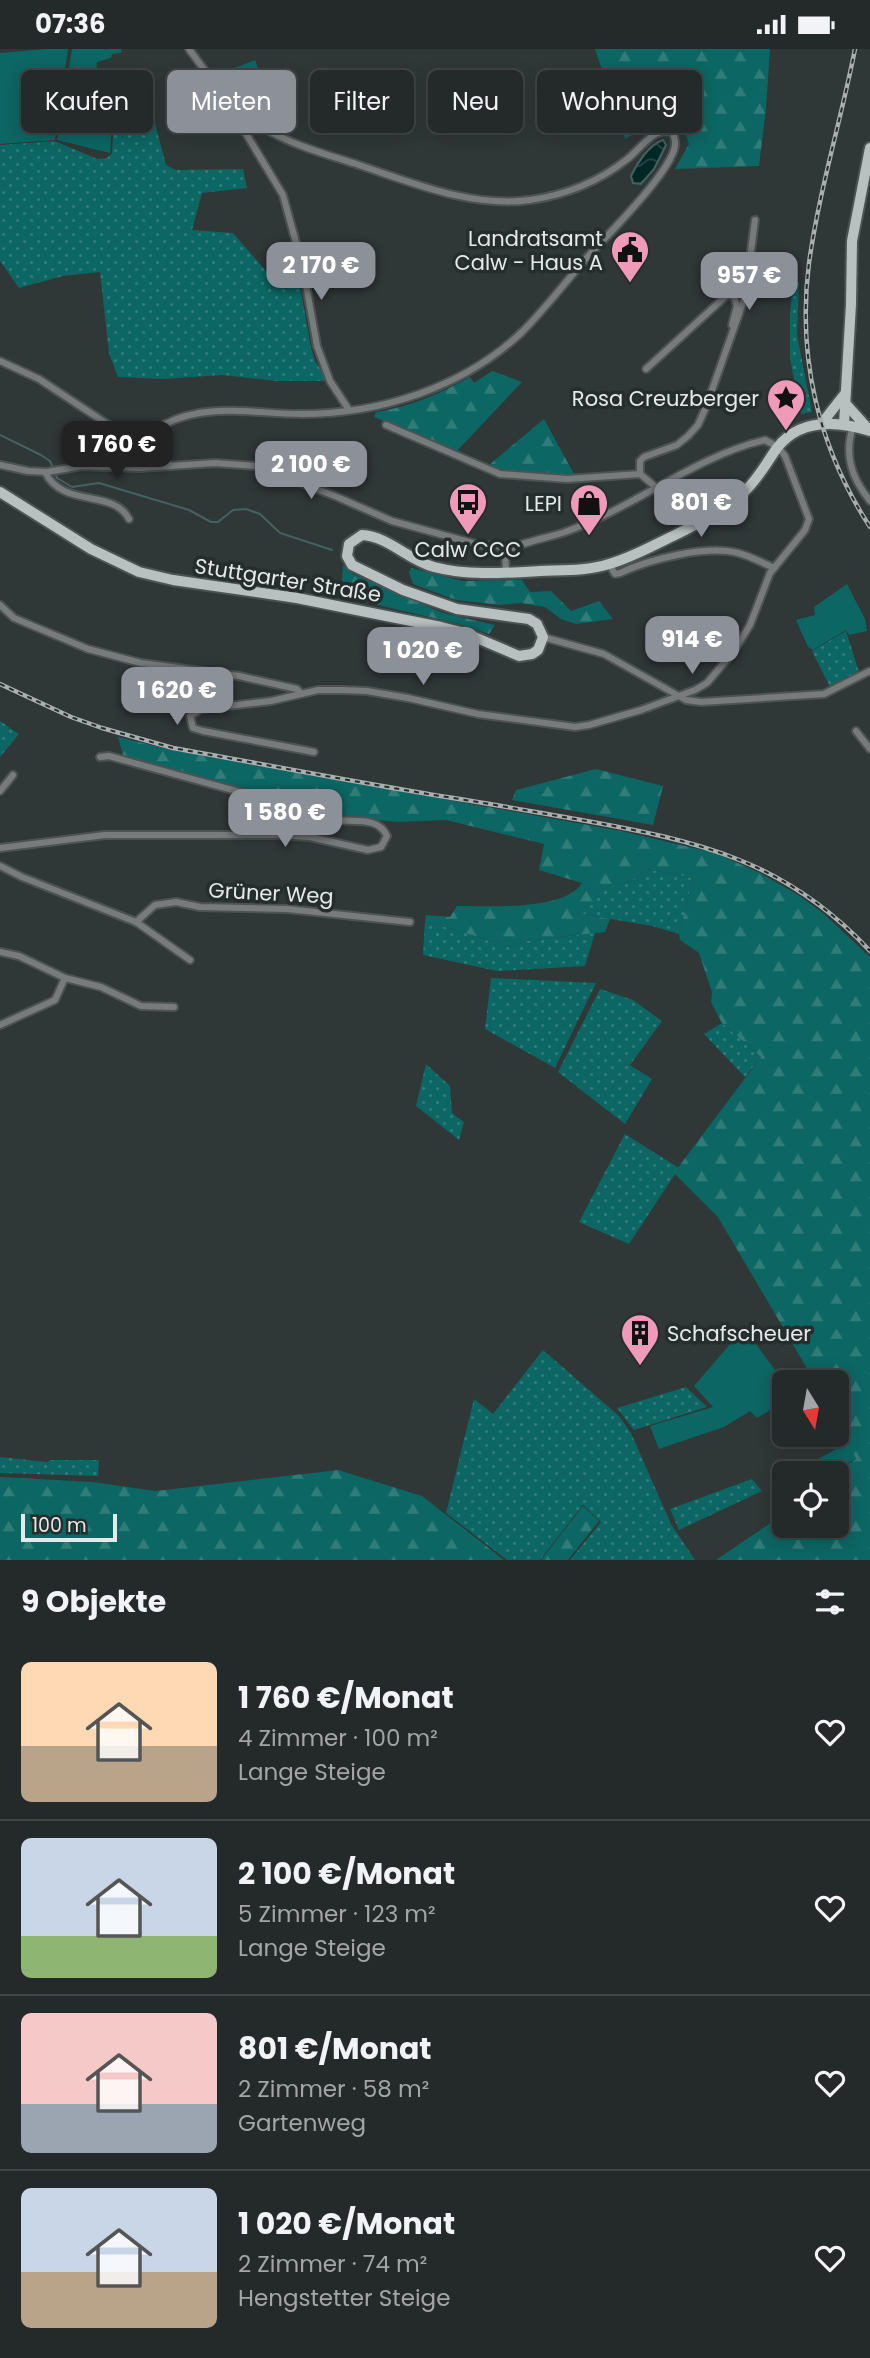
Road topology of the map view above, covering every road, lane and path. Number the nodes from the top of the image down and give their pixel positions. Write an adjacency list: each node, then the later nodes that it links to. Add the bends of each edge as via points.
1 (188, 49): 2 (street)
2 (204, 70)
3 (245, 133): 11 (street, via 284,198 317,346)
4 (275, 133): 11 (street, via 318,152 442,191 506,202 568,192 607,173 657,132 673,134 675,145 667,163 646,191 521,333 462,375 417,395)
5 (870, 148): 10 (main road, via 852,241)
6 (755, 220): 7 (street, via 745,297)
7 (732, 340): 9 (street, via 729,335 736,302 734,296 727,295); 21 (street, via 698,425 677,445 644,457)
8 (0, 361): 17 (street, via 39,379)
9 (646, 369)
10 (845, 398): 12 (main road); 14 (main road); 15 (main road)
11 (349, 410): 17 (street, via 192,413 165,424)
12 (822, 423): 14 (main road, Stuttgarter Straße); 16 (main road, Stuttgarter Straße, via 796,432)
13 (386, 425): 21 (street, via 500,474 567,479)
14 (849, 425): 15 (main road, Stuttgarter Straße); 24 (street, via 849,461)
15 (870, 431)
16 (778, 447): 22 (street, via 765,440 745,444); 27 (main road, Stuttgarter Straße, via 735,499 672,536); 28 (street, via 810,519)
17 (152, 452): 19 (street)
18 (0, 465): 20 (street)
19 (172, 467): 20 (street, via 82,466); 26 (street, via 257,466 392,521 499,546)
20 (46, 472): 25 (street, via 67,493 113,505)
21 (640, 474): 22 (street)
22 (657, 488): 26 (street, via 597,521)
23 (0, 492): 31 (main road, Stuttgarter Straße, via 91,549 139,572 441,627 519,656 538,650)
24 (870, 501)
25 (129, 519)
26 (505, 552): 29 (street)
27 (609, 564): 28 (street, via 615,574 653,561 724,551); 29 (main road, Stuttgarter Straße)
28 (774, 568): 34 (street, via 750,625 725,664 707,683)
29 (506, 572): 31 (main road, Stuttgarter Straße, via 434,567 362,534 351,540 347,551 352,565 379,580 457,609 529,619)
30 (0, 605): 33 (street, via 13,618 88,649 141,663 249,677)
31 (543, 637): 34 (street, via 604,654)
32 (870, 671): 34 (street, via 824,694 807,697 701,702)
33 (301, 693): 34 (street, via 367,691 478,714 575,727); 37 (street, via 201,709 190,716 190,722 203,731)
34 (679, 695)
35 (856, 731): 36 (street)
36 (870, 749)
37 (314, 752)
38 (100, 757): 41 (street, via 331,820 378,824 387,836 381,847 368,850 310,837 275,835 105,835)
39 (13, 775): 40 (street)
40 (0, 791)
41 (0, 848)
42 (0, 866): 43 (street)
43 (136, 922): 44 (street, Grüner Weg, via 155,905 176,902); 46 (street)
44 (410, 922)
45 (0, 952): 47 (street)
46 (190, 960)
47 (65, 978): 48 (street, via 101,987 141,1006); 49 (street, via 55,1000)
48 (174, 1007)
49 (0, 1025)

